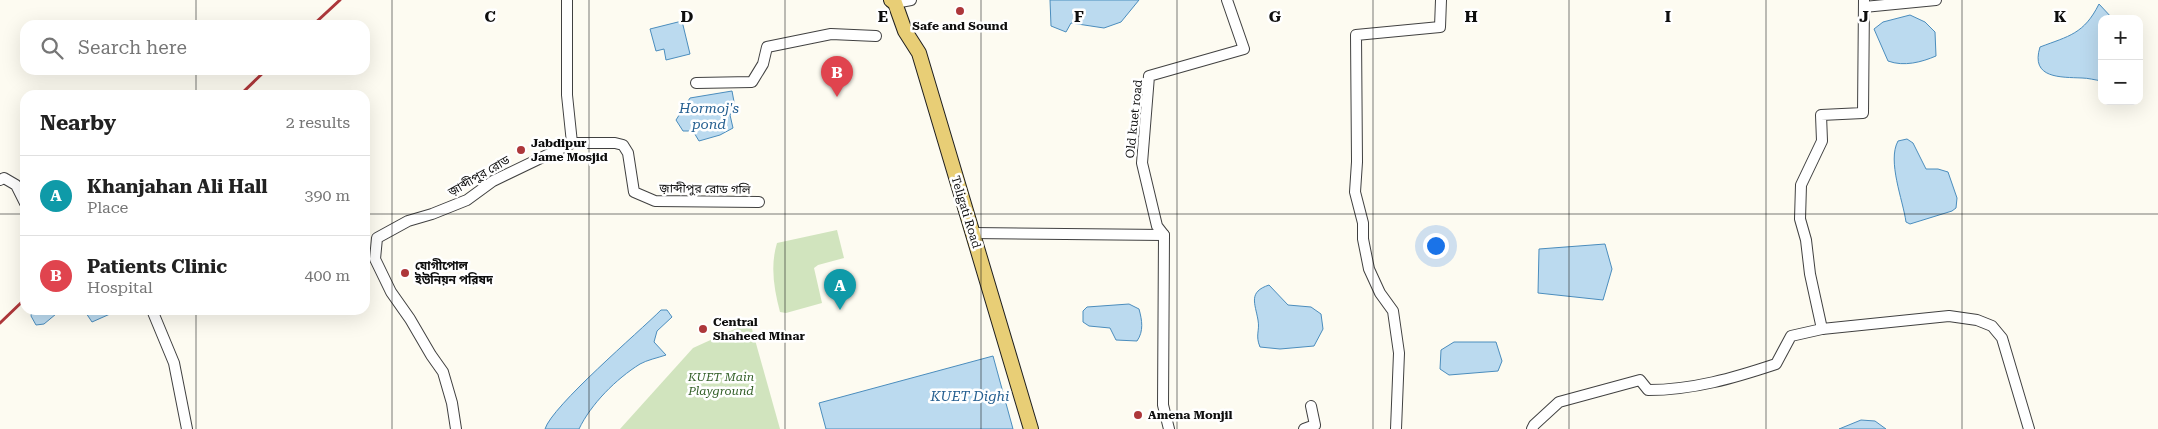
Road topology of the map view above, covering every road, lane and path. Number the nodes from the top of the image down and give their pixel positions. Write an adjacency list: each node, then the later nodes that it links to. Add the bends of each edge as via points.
1 (567, 0): 10 (street, via 567,95)
2 (911, 0): 6 (street)
3 (1226, 0): 15 (street, Old kuet road, via 1244,49 1149,76 1142,163 1157,226)
4 (1441, 0): 24 (street, via 1440,27 1356,35 1355,192 1369,269 1393,311 1400,353)
5 (1936, 0): 7 (street)
6 (893, 2): 14 (main road, Teligati Road, via 919,53)
7 (1864, 4): 17 (street, via 1863,113 1821,114 1822,141 1802,185 1800,219)
8 (876, 36): 9 (street, via 831,34 767,47 763,64 752,82)
9 (696, 83)
10 (572, 143): 13 (street, জ়াব্দীপুর রোড গলি, via 623,145 628,153 634,192 655,201); 20 (street, জ়াব্দীপুর রোড, via 493,181 467,200 408,221 377,238 375,260 391,292 443,372)
11 (0, 180): 12 (street, via 4,178 16,185)
12 (20, 193)
13 (759, 202)
14 (972, 233): 15 (street); 21 (main road, Teligati Road)
15 (1164, 235): 22 (street, Old kuet road, via 1163,405)
16 (154, 315): 19 (street, via 174,363)
17 (1822, 329): 25 (street, via 1791,336 1776,364 1712,383 1672,390 1648,390 1640,380 1592,392 1559,402); 26 (street, via 1950,316 1992,326 2002,338)
18 (1311, 406): 23 (street, via 1315,425)
19 (187, 429)
20 (456, 429)
21 (1031, 429)
22 (1170, 429)
23 (1304, 429)
24 (1396, 429)
25 (1532, 429)
26 (2029, 429)

